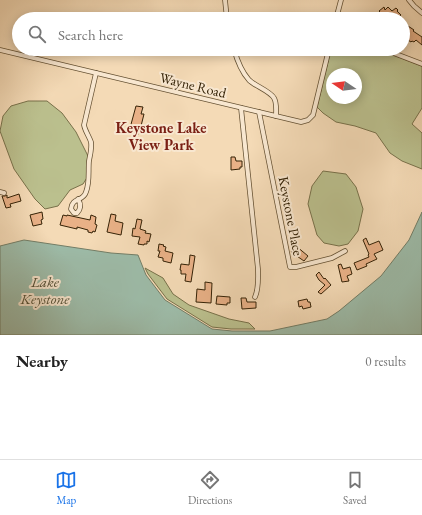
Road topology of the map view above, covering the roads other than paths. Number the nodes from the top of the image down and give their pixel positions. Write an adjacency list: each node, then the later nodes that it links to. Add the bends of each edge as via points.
1 (225, 0): 4 (street)
2 (341, 0): 5 (street)
3 (409, 0): 6 (street)
4 (226, 12)
5 (338, 12)
6 (422, 13)
7 (0, 50): 8 (street, Wayne Road)
8 (12, 53)
9 (25, 56): 14 (street, Wayne Road)
10 (236, 56): 17 (street, via 250,81 274,98)
11 (327, 56): 17 (street, Wayne Road, via 313,115 301,122)
12 (402, 56): 13 (street)
13 (422, 64)
14 (96, 73): 15 (street, Wayne Road); 18 (street, via 84,125 91,142 87,191 85,196)
15 (241, 108): 16 (street, Wayne Road); 20 (street, via 258,269)
16 (259, 112): 17 (street, Wayne Road); 19 (street, Keystone Place, via 290,267 332,258)
17 (276, 116)
18 (78, 199)
19 (345, 251)
20 (255, 297)

